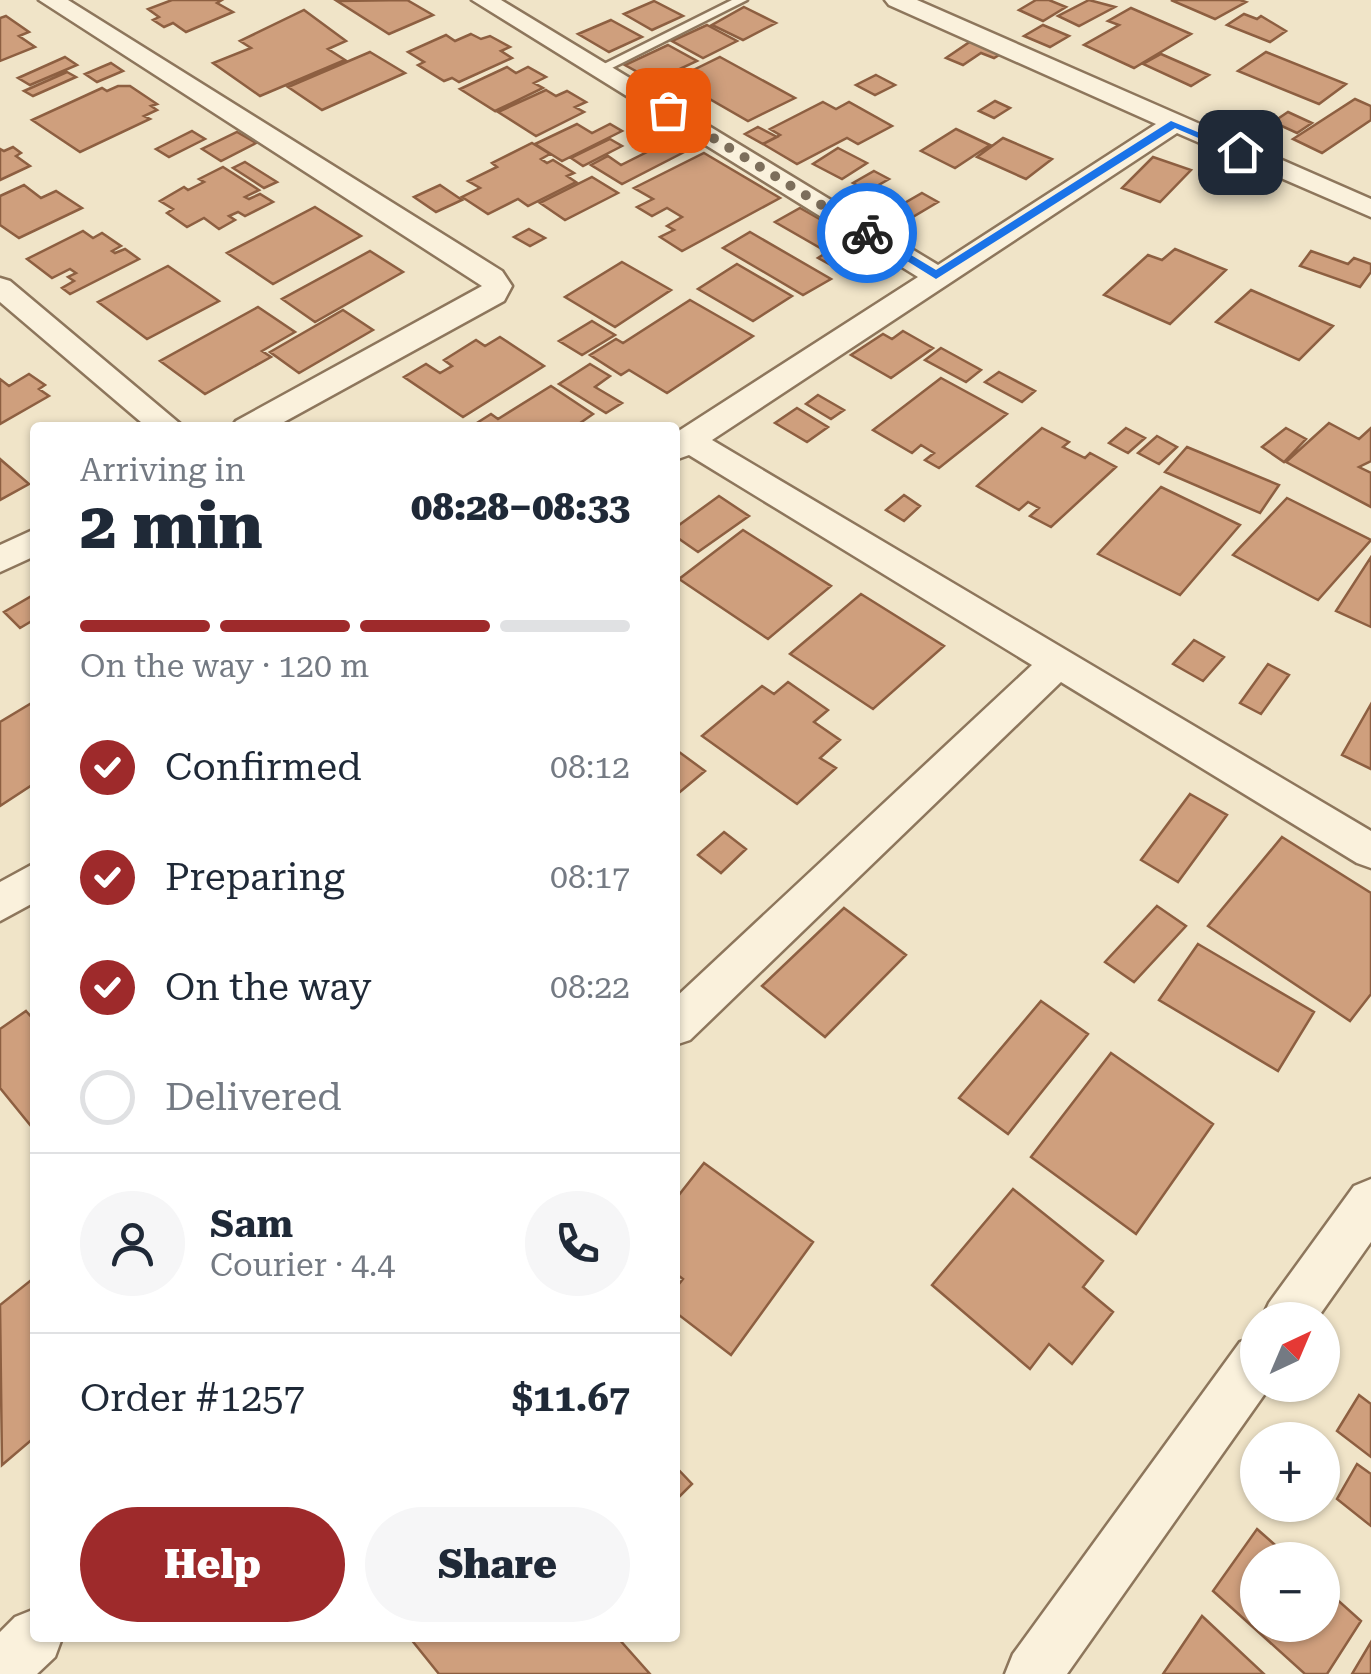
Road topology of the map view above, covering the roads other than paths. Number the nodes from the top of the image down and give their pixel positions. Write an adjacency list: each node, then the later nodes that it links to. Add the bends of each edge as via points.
1 (51, 0): 11 (street, via 497,286 494,295)
2 (484, 0): 5 (street)
3 (741, 0): 5 (lane)
4 (897, 0): 6 (street)
5 (600, 69): 8 (street)
6 (1175, 124): 7 (street); 8 (street)
7 (1371, 209)
8 (936, 276): 12 (street)
9 (0, 286): 10 (street)
10 (162, 422)
11 (257, 422)
12 (682, 444): 15 (street)
13 (30, 544): 14 (street)
14 (0, 560)
15 (1056, 664): 16 (street); 19 (street)
16 (1371, 851)
17 (30, 883): 18 (street)
18 (0, 904)
19 (680, 1021)
20 (1371, 1202): 21 (street)
21 (1299, 1302)
22 (1240, 1385): 25 (street)
23 (31, 1642): 24 (street)
24 (0, 1671)
25 (1033, 1674)

